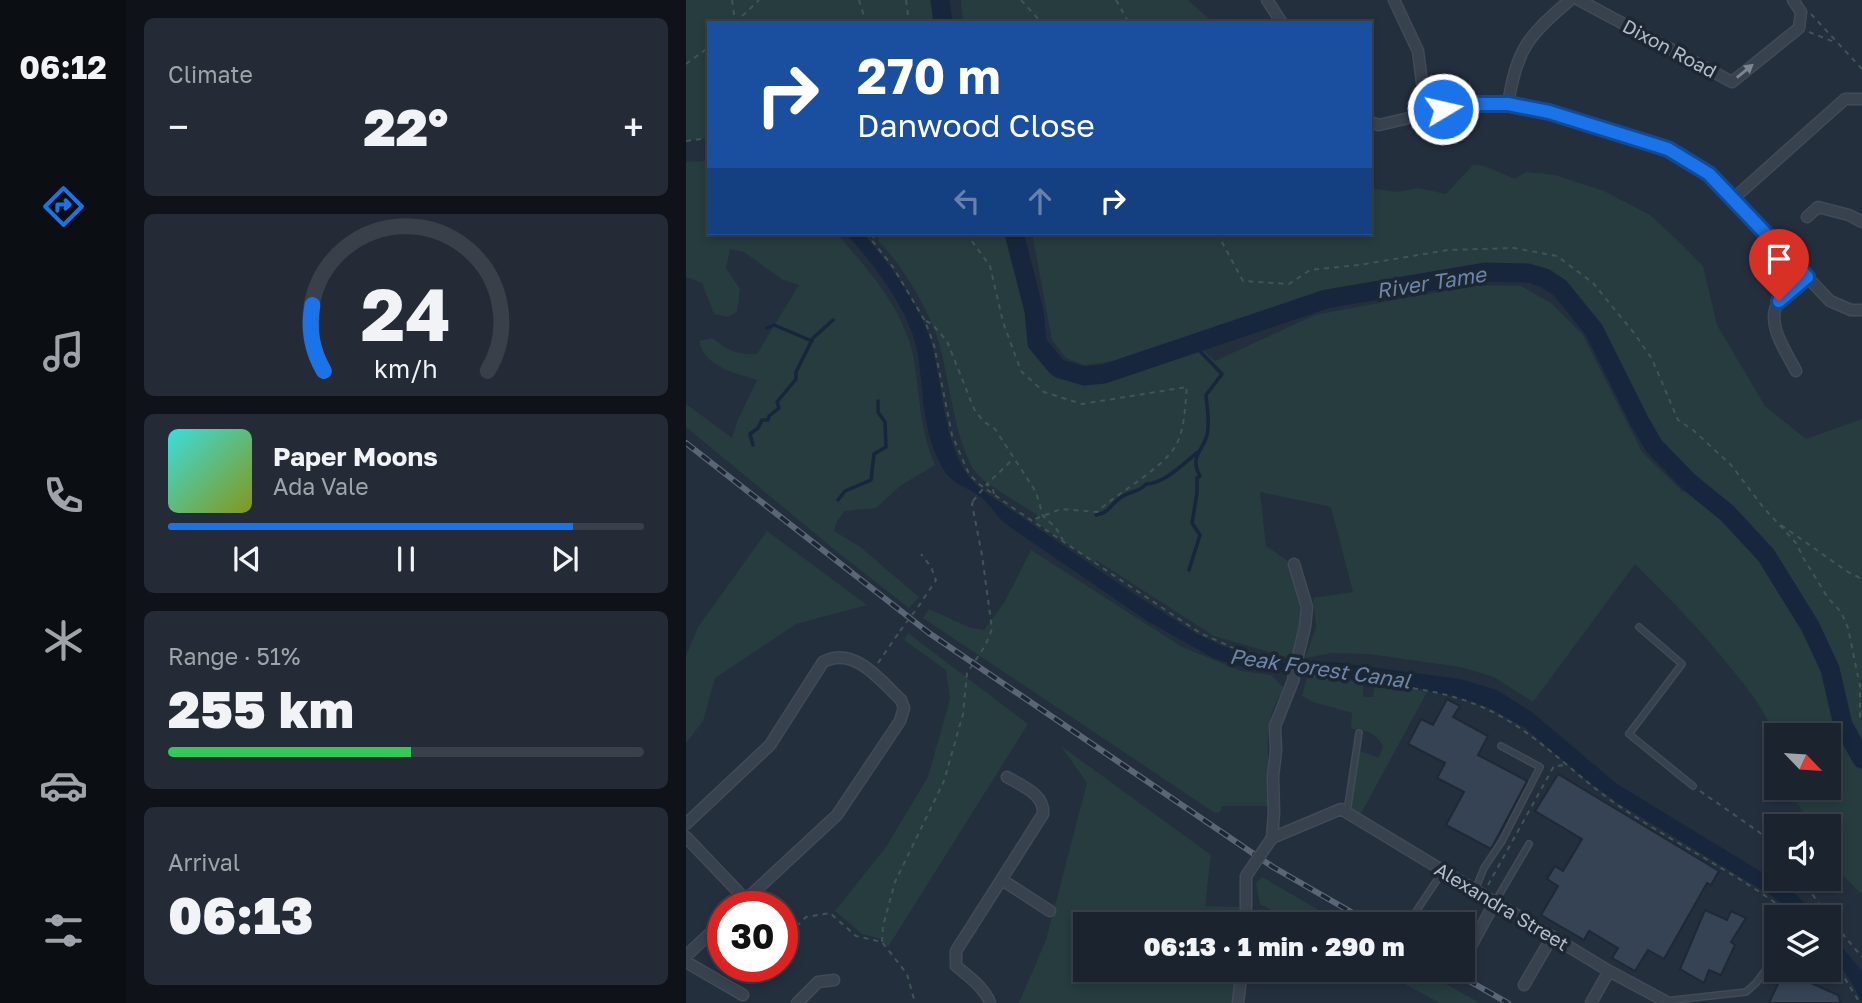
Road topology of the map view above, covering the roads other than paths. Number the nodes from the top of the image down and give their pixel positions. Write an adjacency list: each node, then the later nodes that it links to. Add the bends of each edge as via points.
1 (1267, 0): 6 (street)
2 (1394, 0): 9 (street, via 1418,51)
3 (1570, 0): 8 (street, via 1523,48)
4 (1579, 0): 5 (street, Dixon Road, one-way to 5, via 1732,82 1799,28 1801,12)
5 (1793, 0)
6 (1281, 21)
7 (1862, 99): 11 (street, via 1845,99)
8 (1508, 104): 9 (street, via 1460,104); 11 (street, via 1668,149 1709,174)
9 (1426, 114): 10 (street)
10 (1372, 123)
11 (1733, 199): 14 (street)
12 (1807, 217): 13 (street, via 1818,207)
13 (1862, 222)
14 (1807, 277): 15 (street, via 1830,301); 16 (street, via 1779,301 1774,312 1777,331)
15 (1862, 310)
16 (1796, 371)
17 (1294, 564): 26 (street, bridge, via 1307,607 1293,659 1295,677 1275,726)
18 (1639, 627): 22 (lane, via 1682,664 1629,734)
19 (1359, 733): 23 (lane)
20 (1501, 746): 32 (lane, via 1540,767 1503,841 1483,868)
21 (1007, 777): 29 (street, via 1038,796 1044,809)
22 (1693, 786)
23 (1344, 811): 26 (street); 28 (street, Alexandra Street)
24 (686, 824): 31 (street, via 770,745 823,662 844,657 855,660 901,700 900,721 837,815)
25 (686, 837): 30 (street)
26 (1272, 838): 35 (street, bridge, via 1246,876)
27 (1529, 844): 33 (lane)
28 (1443, 871): 32 (street, Alexandra Street); 36 (lane)
29 (1002, 880): 34 (street); 50 (street, via 955,958 956,966)
30 (733, 891)
31 (756, 891)
32 (1479, 892): 33 (street, Alexandra Street)
33 (1495, 902): 38 (street, Alexandra Street); 39 (street)
34 (1050, 911)
35 (1246, 912)
36 (1416, 912)
37 (707, 936): 40 (street)
38 (1552, 937): 42 (street, Alexandra Street); 46 (street)
39 (1475, 939)
40 (686, 956)
41 (686, 962): 47 (street)
42 (1609, 971): 48 (street, Alexandra Street); 52 (street)
43 (1764, 972): 48 (lane, via 1746,992)
44 (834, 980): 49 (street, via 818,982)
45 (1241, 982): 51 (street)
46 (1524, 985)
47 (743, 995)
48 (1665, 1002)
49 (797, 1003)
50 (990, 1003)
51 (1238, 1003)
52 (1591, 1003)

